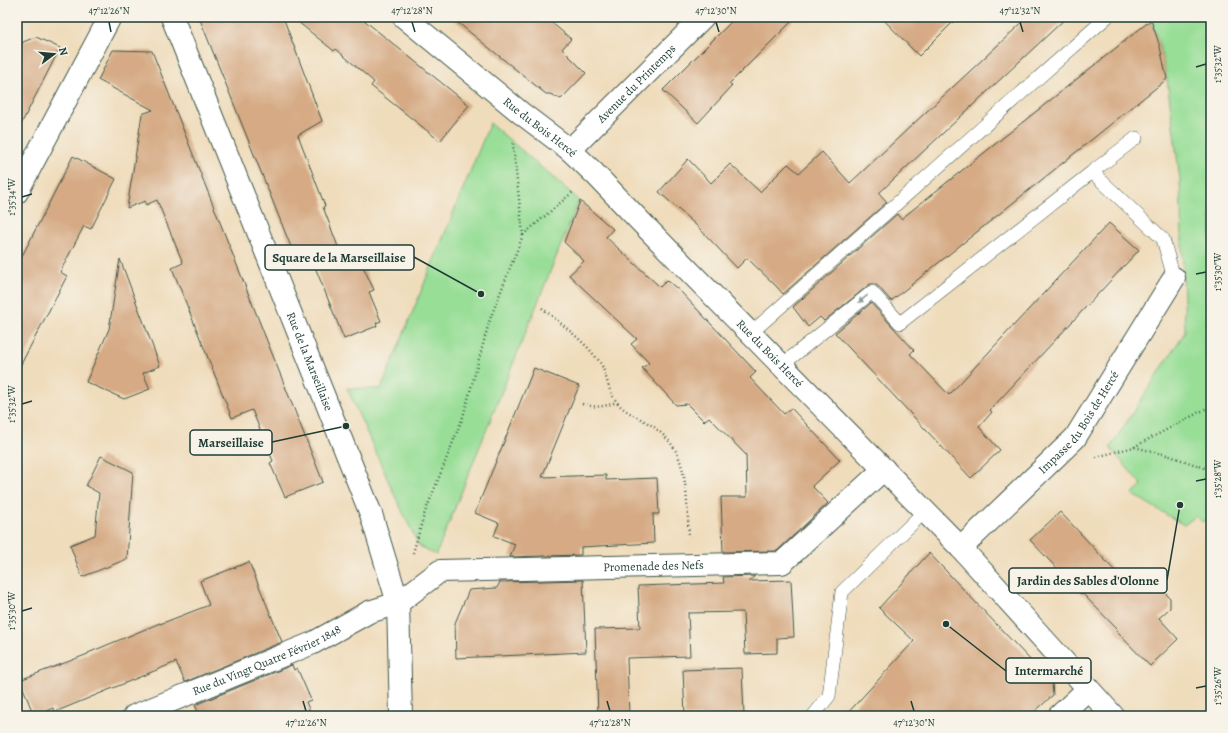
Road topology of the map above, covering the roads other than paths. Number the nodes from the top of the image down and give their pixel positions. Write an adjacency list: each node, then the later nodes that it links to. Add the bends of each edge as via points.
1 (110, 17): 9 (street)
2 (172, 17): 16 (street, Rue de la Marseillaise, via 370,514)
3 (404, 17): 7 (street, Rue du Bois Hercé)
4 (703, 17): 7 (street, Avenue du Printemps)
5 (1107, 17): 11 (lane)
6 (1136, 138): 8 (lane)
7 (570, 150): 11 (street, Rue du Bois Hercé)
8 (1092, 172): 10 (lane, via 1163,239); 12 (lane, one-way to 12, via 900,323 872,292)
9 (17, 192)
10 (1174, 278): 15 (street, Impasse du Bois de Hercé, via 1075,438)
11 (751, 333): 12 (street, Rue du Bois Hercé)
12 (782, 366): 13 (street, Rue du Bois Hercé)
13 (884, 469): 14 (street, Rue du Bois Hercé); 16 (street, Promenade des Nefs, via 782,563 440,571)
14 (925, 511): 15 (street, Rue du Bois Hercé); 20 (lane, via 842,592 828,696)
15 (961, 548): 17 (street, Rue du Bois Hercé)
16 (398, 603): 18 (street, Rue du Vingt Quatre Février 1848, via 369,612 313,643); 19 (street, Rue de la Marseillaise)
17 (1088, 689): 21 (street); 22 (street, Rue du Bois Hercé)
18 (134, 716)
19 (401, 716)
20 (813, 716)
21 (1058, 716)
22 (1113, 716)

